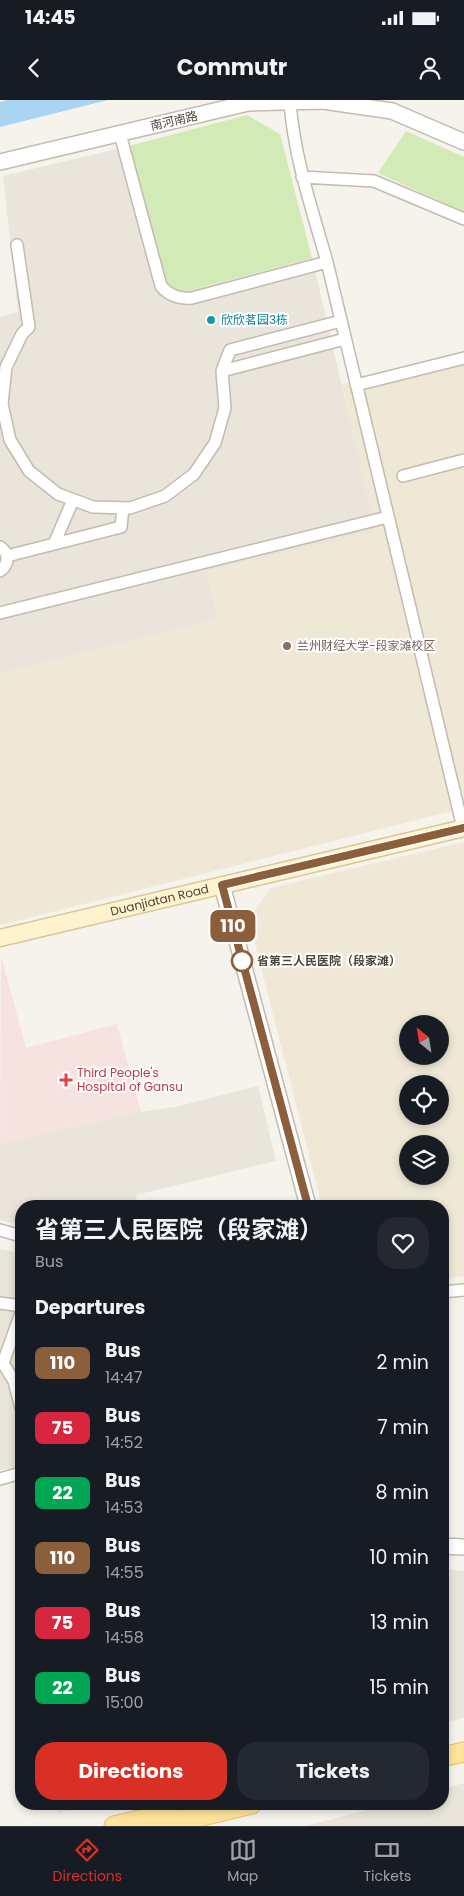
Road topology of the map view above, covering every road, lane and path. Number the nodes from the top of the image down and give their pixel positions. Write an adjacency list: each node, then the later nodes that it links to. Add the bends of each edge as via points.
1 (290, 102): 2 (street, 南河南路, via 248,103); 3 (street, 南河南路, via 323,101 392,111); 5 (street)
2 (120, 134): 4 (street, 南河南路); 8 (street, via 160,286 167,293 183,299 192,298)
3 (464, 142)
4 (0, 162)
5 (302, 177): 6 (street, via 374,181); 8 (street)
6 (464, 219)
7 (17, 245): 14 (street, via 29,327 22,334 6,367)
8 (327, 262): 9 (street)
9 (341, 321): 10 (street); 12 (street, via 230,350)
10 (345, 339): 12 (street); 13 (street)
11 (464, 358): 13 (street)
12 (222, 371): 18 (street, via 225,408 215,444 194,474 165,496)
13 (356, 385): 19 (street)
14 (1, 398): 17 (street, via 10,440 29,471 58,494)
15 (464, 460): 16 (street)
16 (404, 476)
17 (73, 500): 18 (street, via 92,507); 20 (street)
18 (124, 508): 20 (street, via 121,527)
19 (388, 517): 23 (street); 24 (street)
20 (54, 544): 21 (street)
21 (4, 551): 22 (street, via 7,564)
22 (0, 571)
23 (0, 611)
24 (463, 828): 25 (main road, Duanjiatan Road)
25 (222, 885): 26 (main road, Duanjiatan Road); 27 (street)
26 (0, 938)
27 (306, 1200)
28 (0, 1230): 29 (street)
29 (15, 1234)
30 (464, 1290): 31 (street)
31 (449, 1291)
32 (0, 1303): 33 (street)
33 (15, 1305)
34 (15, 1330): 35 (street, via 3,1363)
35 (15, 1385)
36 (15, 1475): 37 (street)
37 (0, 1479)
38 (449, 1546): 39 (street)
39 (464, 1547)
40 (464, 1741): 41 (main road)
41 (449, 1744)
42 (464, 1752): 43 (main road)
43 (449, 1755)
44 (181, 1810): 46 (main road)
45 (227, 1810): 47 (main road)
46 (114, 1826)
47 (160, 1826)

